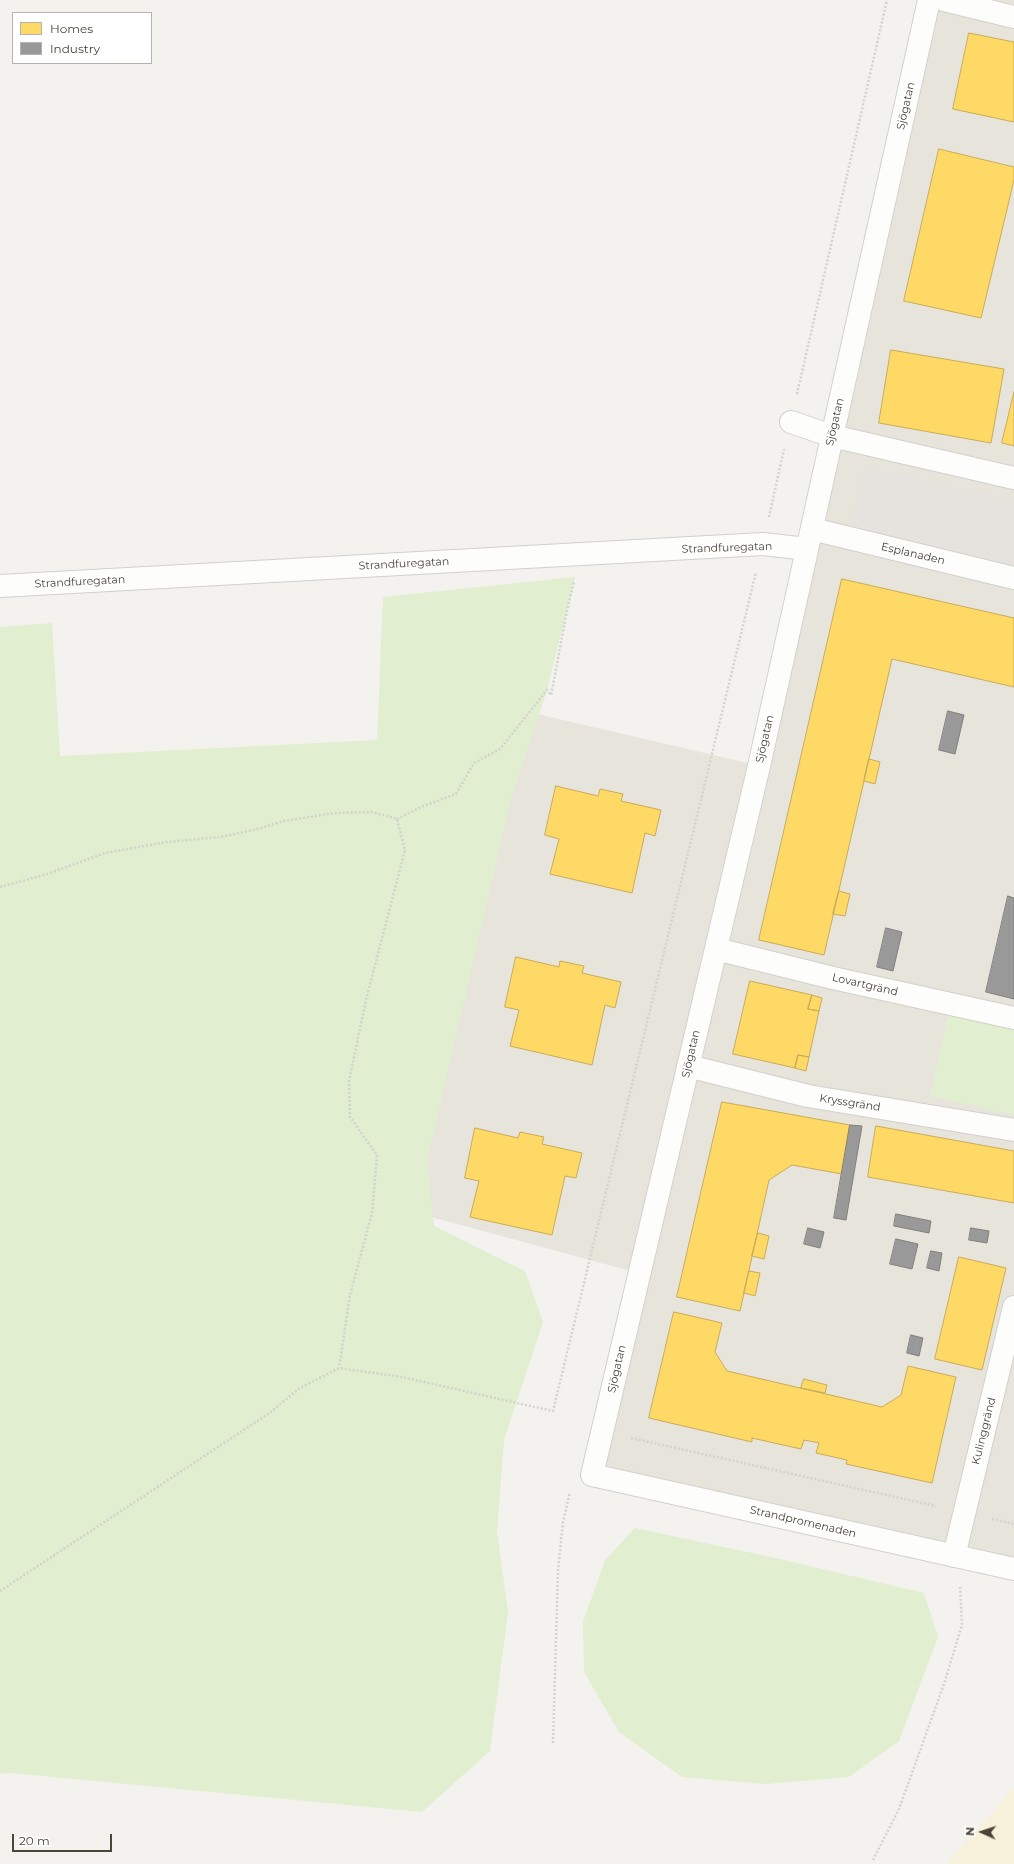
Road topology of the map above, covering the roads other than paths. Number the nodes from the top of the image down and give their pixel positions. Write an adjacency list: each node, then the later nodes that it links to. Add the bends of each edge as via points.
1 (929, 0): 7 (street, Sjögatan)
2 (944, 0): 5 (street)
3 (996, 0): 4 (street)
4 (1014, 4)
5 (1014, 16)
6 (791, 422): 7 (street)
7 (832, 436): 8 (street); 9 (street, Sjögatan)
8 (1014, 478)
9 (810, 539): 10 (street, Esplanaden); 11 (street, Strandfuregatan, via 762,544); 12 (street, Sjögatan)
10 (1014, 578)
11 (0, 586)
12 (716, 949): 13 (street, Lovartgränd); 14 (street, Sjögatan)
13 (1014, 1018)
14 (688, 1066): 15 (street, Kryssgränd, via 808,1096); 17 (street, Sjögatan)
15 (1014, 1130)
16 (1014, 1307): 18 (street, Kulinggränd)
17 (592, 1475): 18 (street, Strandpromenaden)
18 (954, 1556): 19 (street, Strandpromenaden)
19 (1014, 1569)

